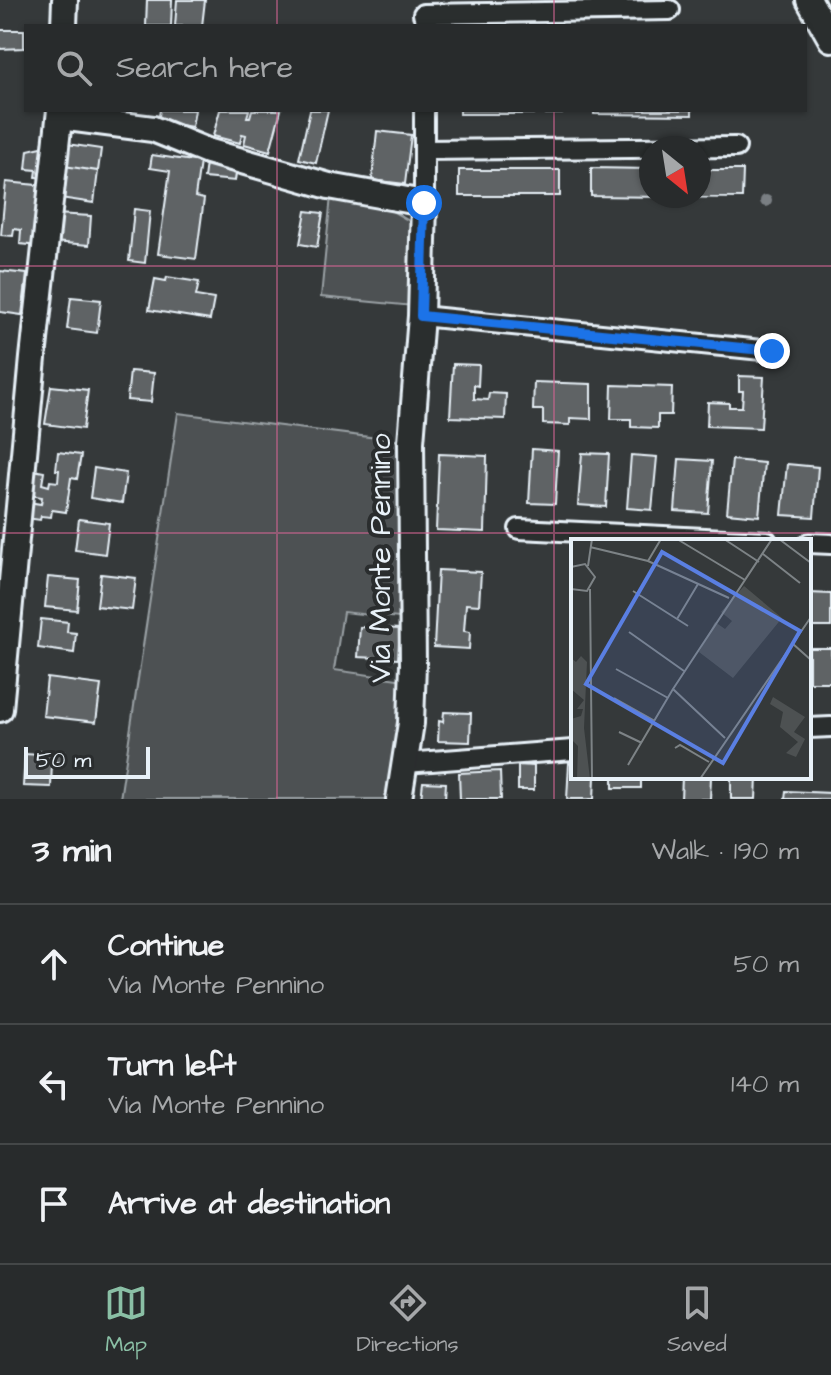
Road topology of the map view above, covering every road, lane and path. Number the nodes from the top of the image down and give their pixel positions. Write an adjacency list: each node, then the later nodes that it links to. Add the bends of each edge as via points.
1 (65, 0): 5 (street)
2 (809, 0): 6 (street)
3 (670, 10): 4 (street)
4 (423, 13)
5 (64, 24)
6 (831, 39)
7 (424, 112): 10 (street)
8 (60, 114): 11 (street, via 153,129 207,151 329,186); 19 (street)
9 (736, 147): 10 (street)
10 (424, 150): 11 (street)
11 (424, 203): 12 (street, Via Monte Pennino)
12 (421, 316): 13 (street); 23 (street, Via Monte Pennino, via 411,442 413,664)
13 (772, 351)
14 (519, 529): 15 (street)
15 (588, 537): 16 (street)
16 (678, 539)
17 (811, 543): 18 (street)
18 (831, 544)
19 (0, 709)
20 (831, 727): 21 (street)
21 (811, 728)
22 (571, 750): 23 (street)
23 (406, 763): 24 (street, Via Monte Pennino)
24 (399, 799)

